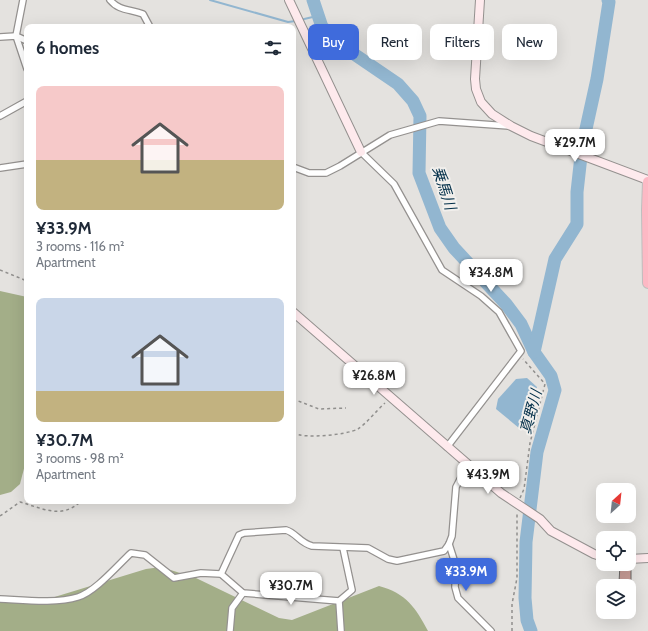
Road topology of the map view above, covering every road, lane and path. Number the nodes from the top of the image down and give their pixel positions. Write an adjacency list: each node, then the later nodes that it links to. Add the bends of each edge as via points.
1 (23, 0): 6 (street)
2 (110, 0): 5 (street, via 123,10 143,14)
3 (288, 0): 13 (street)
4 (480, 0): 12 (street, via 476,89 481,102 492,114)
5 (148, 24)
6 (16, 36): 7 (street); 8 (street); 9 (street)
7 (0, 37)
8 (24, 40)
9 (24, 59)
10 (24, 103): 11 (street)
11 (0, 116)
12 (511, 126): 13 (street, via 438,121 390,135); 17 (street)
13 (361, 152): 16 (street, via 326,173 309,173); 22 (street, via 394,184 442,270 481,296 499,312 521,351)
14 (24, 164): 15 (street)
15 (0, 168)
16 (296, 168)
17 (648, 181): 20 (highway)
18 (0, 270): 19 (path)
19 (24, 280)
20 (648, 283)
21 (296, 315): 23 (street)
22 (518, 354): 27 (street); 32 (path, via 545,384 530,443 524,489)
23 (391, 397): 26 (path, via 358,429 330,435); 27 (street)
24 (296, 400): 25 (path, via 319,409)
25 (346, 408)
26 (296, 434)
27 (447, 446): 28 (street)
28 (468, 464): 32 (street); 34 (street, via 456,487 452,536)
29 (24, 503): 33 (path, via 20,502)
30 (27, 504): 31 (path, via 53,511 69,511)
31 (77, 504)
32 (519, 506): 36 (street, via 540,519 551,531); 46 (path, via 517,578 512,604)
33 (0, 516)
34 (449, 544): 35 (street, via 444,551 397,561 368,548); 45 (street, via 456,566 455,587 458,598)
35 (343, 548): 39 (street, via 304,544 286,530 244,533 239,535); 42 (street, via 352,590)
36 (596, 555)
37 (648, 558): 38 (street)
38 (636, 559)
39 (221, 574): 40 (street); 41 (street, via 201,573 174,578 145,555 131,553 101,582 78,597 45,600)
40 (243, 593): 42 (street); 43 (street, via 232,608)
41 (0, 599)
42 (339, 601): 44 (street)
43 (230, 631)
44 (341, 631)
45 (491, 631)
46 (512, 631)

